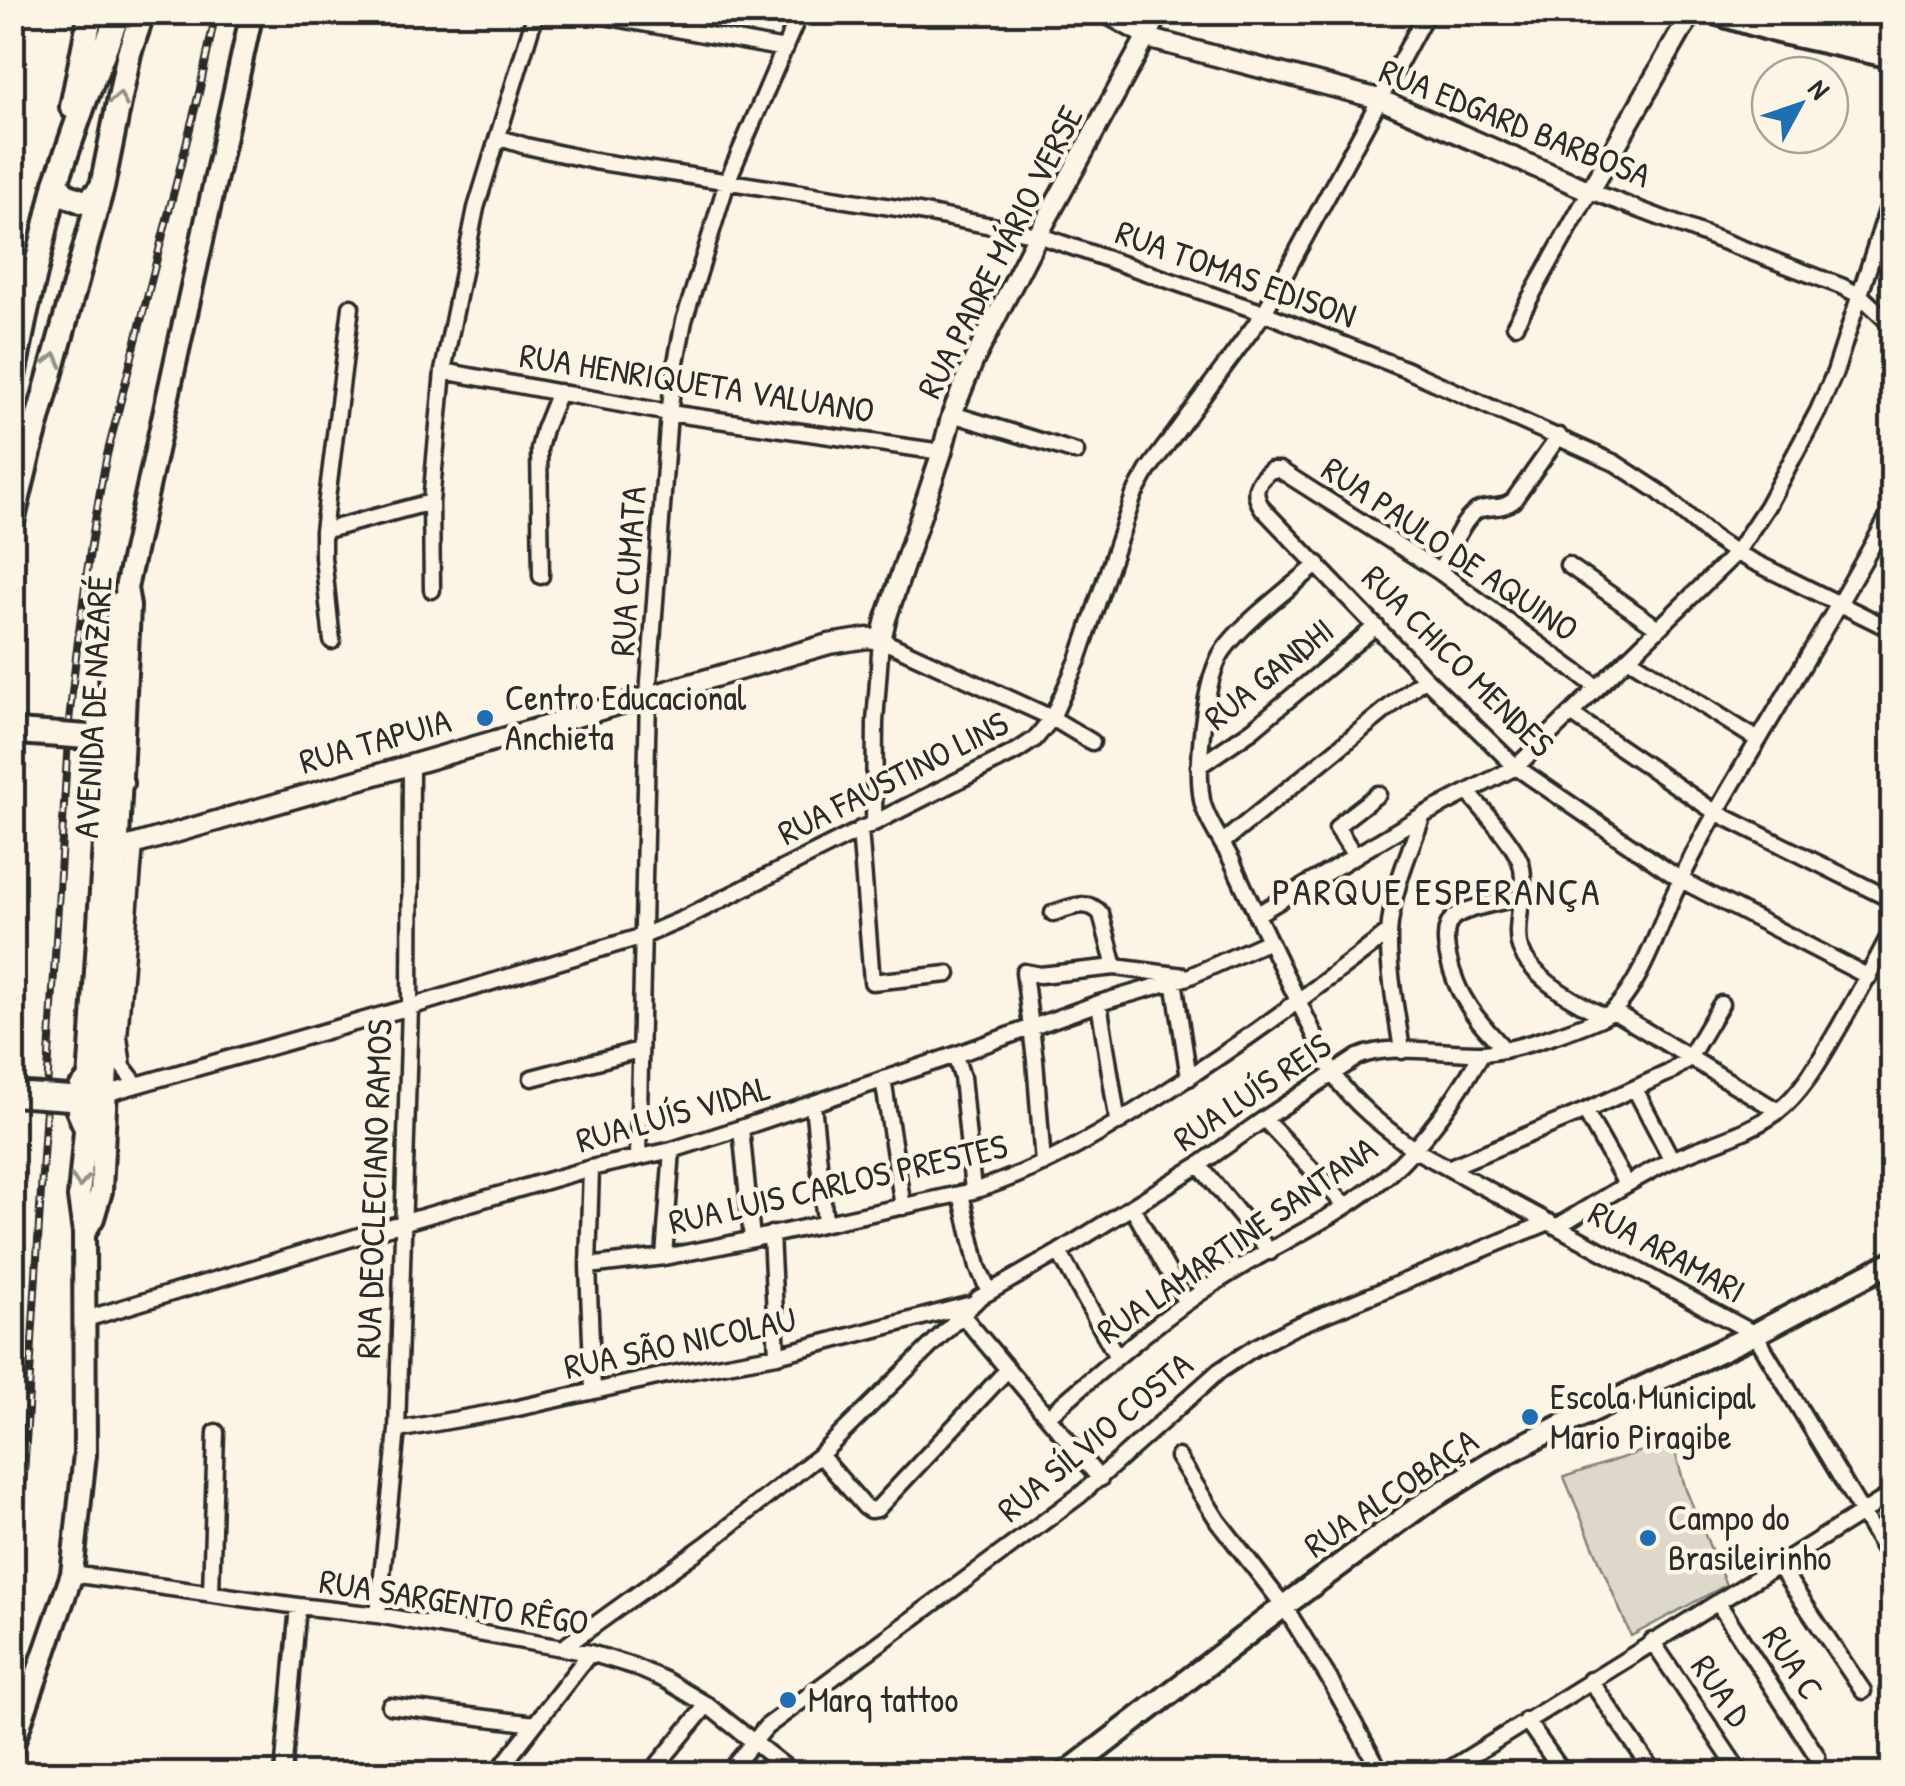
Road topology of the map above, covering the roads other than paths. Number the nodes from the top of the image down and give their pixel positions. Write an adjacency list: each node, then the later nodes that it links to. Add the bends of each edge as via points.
1 (91, 12): 20 (main road)
2 (119, 12): 20 (main road)
3 (143, 12): 23 (main road, one-way to 3)
4 (252, 12): 52 (main road, AVENIDA DE NAZARÉ)
5 (536, 12): 19 (street)
6 (582, 12): 16 (street)
7 (800, 12): 16 (street, RUA CUMATA)
8 (1100, 12): 14 (street, RUA EDGARD BARBOSA)
9 (1160, 12): 14 (street, RUA PADRE MÁRIO VERSE)
10 (1427, 12): 18 (street, RUA FAUSTINO LINS)
11 (1692, 12): 24 (street)
12 (1711, 12): 17 (main road)
13 (1771, 12): 15 (main road)
14 (1147, 38): 18 (street, RUA EDGARD BARBOSA); 26 (street, RUA PADRE MÁRIO VERSE)
15 (1892, 38)
16 (785, 50): 21 (street, RUA CUMATA)
17 (1892, 56)
18 (1380, 99): 24 (street, RUA EDGARD BARBOSA); 31 (street, RUA FAUSTINO LINS)
19 (500, 138): 21 (street, RUA TOMAS EDISON); 34 (street, via 476,208)
20 (68, 147): 22 (main road)
21 (727, 182): 26 (street, RUA TOMAS EDISON); 37 (street, RUA CUMATA, via 684,321)
22 (56, 183): 23 (main road, via 84,202); 27 (main road)
23 (102, 187): 28 (main road)
24 (1590, 191): 29 (street, RUA EDGARD BARBOSA); 32 (street)
25 (1892, 195): 29 (street)
26 (1038, 235): 31 (street, RUA TOMAS EDISON); 38 (street, RUA PADRE MÁRIO VERSE)
27 (40, 260): 28 (main road, via 64,249); 35 (main road)
28 (78, 268): 45 (main road, one-way to 28)
29 (1861, 296): 33 (street, RUA EDGARD BARBOSA); 47 (street, via 1818,411)
30 (350, 307): 46 (street)
31 (1264, 314): 39 (street, RUA TOMAS EDISON); 66 (street, RUA FAUSTINO LINS, via 1134,495)
32 (1515, 325)
33 (1892, 325)
34 (443, 370): 36 (street, RUA HENRIQUETA VALUANO); 43 (street)
35 (14, 371)
36 (559, 392): 37 (street, RUA HENRIQUETA VALUANO); 51 (street, via 539,449)
37 (670, 414): 40 (street, RUA HENRIQUETA VALUANO); 63 (street, RUA CUMATA)
38 (952, 414): 40 (street, RUA PADRE MÁRIO VERSE); 41 (street)
39 (1559, 436): 47 (street, RUA TOMAS EDISON, via 1637,475); 50 (street, via 1508,506 1470,515)
40 (942, 452): 58 (street, RUA PADRE MÁRIO VERSE)
41 (1076, 452)
42 (1266, 473): 48 (street, RUA CHICO MENDES, via 1256,484 1258,501); 50 (street, RUA PAULO DE AQUINO, via 1280,470)
43 (430, 502): 46 (street); 53 (street)
44 (1892, 510): 54 (street)
45 (12, 522)
46 (323, 531): 59 (street)
47 (1736, 554): 54 (street, RUA TOMAS EDISON); 56 (street)
48 (1318, 564): 55 (street, RUA CHICO MENDES); 73 (street, RUA ARAMARI, via 1222,652 1208,693)
49 (1568, 565): 56 (street)
50 (1440, 572): 62 (street, RUA PAULO DE AQUINO)
51 (541, 576)
52 (126, 588): 64 (main road, AVENIDA DE NAZARÉ, via 111,648); 75 (main road, AVENIDA DE NAZARÉ)
53 (432, 590)
54 (1840, 603): 57 (street, RUA TOMAS EDISON); 69 (street)
55 (1376, 626): 61 (street, RUA CHICO MENDES); 73 (street, RUA GANDHI)
56 (1658, 628): 60 (street)
57 (1892, 630)
58 (881, 640): 63 (street, RUA TAPUIA, via 829,644); 66 (street); 80 (street, RUA PADRE MÁRIO VERSE)
59 (332, 642)
60 (1628, 658): 62 (street); 69 (street)
61 (1425, 678): 74 (street, RUA CHICO MENDES); 81 (street)
62 (1597, 687): 65 (street)
63 (648, 696): 72 (street, RUA TAPUIA); 91 (street, RUA CUMATA)
64 (110, 708): 68 (main road); 71 (main road, AVENIDA DE NAZARÉ)
65 (1571, 714): 74 (street); 78 (street)
66 (1052, 718): 70 (street); 80 (street, RUA FAUSTINO LINS, via 1017,751)
67 (15, 732): 68 (main road, bridge)
68 (89, 737): 71 (main road)
69 (1758, 740): 78 (street)
70 (1092, 742)
71 (109, 756): 75 (main road); 116 (main road, AVENIDA DE NAZARÉ)
72 (411, 764): 82 (street, RUA TAPUIA); 100 (street, RUA DEOCLECIANO RAMOS)
73 (1199, 766): 81 (street, RUA ARAMARI, via 1202,804)
74 (1516, 767): 76 (street); 84 (street, RUA CHICO MENDES)
75 (121, 783): 82 (main road, AVENIDA DE NAZARÉ)
76 (1468, 792): 79 (street); 85 (street, via 1520,861)
77 (1378, 794): 83 (street, via 1337,828)
78 (1716, 812): 84 (street); 86 (street)
79 (1423, 814): 83 (street); 90 (street)
80 (867, 826): 91 (street, RUA FAUSTINO LINS); 94 (street, RUA PADRE MÁRIO VERSE, via 872,982)
81 (1223, 842): 88 (street, RUA ARAMARI)
82 (127, 846): 103 (main road, AVENIDA DE NAZARÉ); 114 (street, AVENIDA DE NAZARÉ, via 118,1037 124,1067)
83 (1356, 856): 88 (street)
84 (1680, 880): 95 (street, RUA CHICO MENDES); 101 (street, via 1636,978)
85 (1521, 898): 101 (street, via 1518,935 1529,962 1567,996); 106 (street, via 1460,913 1445,930 1464,1000)
86 (1892, 900)
87 (1053, 913): 93 (street, via 1096,907)
88 (1256, 915): 92 (street, RUA ARAMARI)
89 (1892, 930): 95 (street, RUA SÍLVIO COSTA)
90 (1389, 932): 98 (street, RUA LUIS CARLOS PRESTES); 105 (street)
91 (642, 936): 100 (street, RUA FAUSTINO LINS); 104 (street, RUA CUMATA)
92 (1269, 940): 96 (street, RUA LUÍS VIDAL); 98 (street, RUA ARAMARI)
93 (1115, 967): 96 (street); 102 (street, via 1024,972)
94 (948, 974)
95 (1869, 976): 120 (street, RUA SÍLVIO COSTA, via 1815,1069)
96 (1181, 978): 97 (street, RUA LUÍS VIDAL); 112 (street)
97 (1100, 1002): 102 (street, RUA LUÍS VIDAL); 122 (street)
98 (1299, 1002): 110 (street, RUA ARAMARI); 112 (street, RUA LUIS CARLOS PRESTES)
99 (1721, 1004): 109 (street)
100 (410, 1007): 114 (street, RUA FAUSTINO LINS); 138 (street, RUA DEOCLECIANO RAMOS)
101 (1609, 1014): 106 (street, RUA LUÍS REIS); 109 (street)
102 (1030, 1027): 108 (street, RUA LUÍS VIDAL); 129 (street)
103 (108, 1048): 116 (main road)
104 (639, 1050): 111 (street); 127 (street, RUA CUMATA)
105 (1402, 1050): 107 (street, RUA LUÍS REIS); 110 (street, RUA LUÍS REIS, via 1366,1054)
106 (1506, 1050): 107 (street, RUA LUÍS REIS)
107 (1482, 1053): 126 (street, RUA LAMARTINE SANTANA)
108 (955, 1055): 113 (street, RUA LUÍS VIDAL); 134 (street, via 962,1077)
109 (1689, 1058): 115 (street); 120 (street)
110 (1332, 1074): 121 (street, RUA LUÍS REIS); 126 (street, RUA ARAMARI, via 1375,1121)
111 (532, 1078)
112 (1188, 1078): 122 (street, RUA LUIS CARLOS PRESTES)
113 (883, 1079): 118 (street, RUA LUÍS VIDAL); 136 (street)
114 (138, 1084): 116 (street, RUA FAUSTINO LINS)
115 (1635, 1089): 119 (street); 128 (street)
116 (84, 1093): 117 (main road, bridge); 123 (main road); 141 (main road, AVENIDA DE NAZARÉ, via 100,1191)
117 (12, 1094)
118 (813, 1104): 124 (street, RUA LUÍS VIDAL); 139 (street)
119 (1584, 1111): 132 (street); 133 (street)
120 (1778, 1111): 128 (street, RUA SÍLVIO COSTA)
121 (1264, 1119): 130 (street, RUA LUÍS REIS); 135 (street)
122 (1118, 1123): 129 (street, RUA LUIS CARLOS PRESTES)
123 (86, 1128): 141 (main road, AVENIDA DE NAZARÉ, one-way to 141, via 78,1197)
124 (741, 1128): 125 (street, RUA LUÍS VIDAL); 143 (street)
125 (672, 1150): 127 (street, RUA LUÍS VIDAL); 146 (street)
126 (1415, 1150): 132 (street, RUA ARAMARI); 135 (street, RUA LAMARTINE SANTANA)
127 (638, 1157): 131 (street, RUA LUÍS VIDAL)
128 (1672, 1160): 133 (street, RUA SÍLVIO COSTA)
129 (1043, 1164): 134 (street, RUA LUIS CARLOS PRESTES)
130 (1199, 1165): 137 (street, RUA LUÍS REIS); 145 (street)
131 (591, 1168): 138 (street, RUA LUÍS VIDAL); 148 (street)
132 (1448, 1168): 140 (street, RUA ARAMARI)
133 (1626, 1184): 140 (street, RUA SÍLVIO COSTA)
134 (967, 1192): 136 (street, RUA LUIS CARLOS PRESTES); 149 (street, via 978,1267)
135 (1346, 1206): 145 (street, RUA LAMARTINE SANTANA)
136 (904, 1207): 139 (street, RUA LUIS CARLOS PRESTES)
137 (1132, 1207): 144 (street, RUA LUÍS REIS); 150 (street)
138 (405, 1222): 153 (street, RUA LUÍS VIDAL); 160 (street, RUA DEOCLECIANO RAMOS)
139 (825, 1222): 142 (street, RUA LUIS CARLOS PRESTES)
140 (1553, 1224): 154 (street, RUA ARAMARI); 164 (street, RUA SÍLVIO COSTA, via 1254,1348 1219,1371)
141 (84, 1234): 153 (main road, AVENIDA DE NAZARÉ)
142 (771, 1234): 143 (street, RUA LUIS CARLOS PRESTES); 155 (street)
143 (752, 1239): 146 (street, RUA LUIS CARLOS PRESTES)
144 (1059, 1252): 149 (street, RUA LUÍS REIS); 156 (street)
145 (1270, 1252): 150 (street, RUA LAMARTINE SANTANA)
146 (664, 1257): 148 (street, RUA LUIS CARLOS PRESTES)
147 (1892, 1262): 154 (main road, RUA ALCOBAÇA)
148 (588, 1266): 158 (street)
149 (989, 1291): 151 (street, RUA LUÍS REIS)
150 (1186, 1303): 156 (street, RUA LAMARTINE SANTANA)
151 (973, 1304): 152 (street, RUA LUÍS REIS); 155 (street, RUA SÃO NICOLAU)
152 (962, 1315): 157 (street); 162 (street, RUA LUÍS REIS)
153 (86, 1319): 169 (main road, AVENIDA DE NAZARÉ, via 85,1454)
154 (1754, 1334): 166 (street, RUA ARAMARI); 173 (main road, RUA ALCOBAÇA, via 1491,1462)
155 (777, 1355): 158 (street, RUA SÃO NICOLAU)
156 (1117, 1357): 159 (street, RUA LAMARTINE SANTANA)
157 (1008, 1369): 159 (street); 162 (street, via 877,1509 865,1507)
158 (592, 1390): 160 (street, RUA SÃO NICOLAU)
159 (1048, 1416): 164 (street)
160 (397, 1430): 174 (street, RUA DEOCLECIANO RAMOS)
161 (216, 1432): 170 (street)
162 (820, 1456): 176 (street, RUA LUÍS REIS)
163 (1178, 1458): 173 (street)
164 (1100, 1479): 184 (street, RUA SÍLVIO COSTA)
165 (1892, 1494): 166 (street)
166 (1861, 1514): 167 (street, RUA ARAMARI); 168 (street)
167 (1892, 1563)
168 (1780, 1566): 171 (street); 179 (street)
169 (72, 1574): 170 (street, RUA SARGENTO RÊGO); 185 (main road, AVENIDA DE NAZARÉ)
170 (211, 1594): 172 (street, RUA SARGENTO RÊGO)
171 (1718, 1604): 175 (street); 186 (street, RUA C)
172 (298, 1606): 174 (street, RUA SARGENTO RÊGO); 189 (street)
173 (1284, 1606): 188 (main road, RUA ALCOBAÇA); 196 (street)
174 (378, 1615): 176 (street, RUA SARGENTO RÊGO)
175 (1652, 1641): 178 (street); 200 (street, RUA D)
176 (564, 1647): 177 (street, RUA SARGENTO RÊGO)
177 (590, 1653): 180 (street, RUA SARGENTO RÊGO, via 633,1666); 183 (street)
178 (1590, 1680): 182 (street); 199 (street)
179 (1864, 1691)
180 (706, 1704): 184 (street, RUA SARGENTO RÊGO); 193 (street)
181 (390, 1706): 183 (street)
182 (1526, 1720): 187 (street); 198 (street)
183 (535, 1724): 192 (street)
184 (753, 1740): 194 (street, RUA SÍLVIO COSTA); 195 (street, RUA SARGENTO RÊGO)
185 (12, 1747)
186 (1817, 1756)
187 (1466, 1767): 197 (street)
188 (1078, 1770)
189 (283, 1774)
190 (361, 1774): 191 (street, via 407,1768)
191 (424, 1774)
192 (496, 1774)
193 (650, 1774)
194 (727, 1774)
195 (794, 1774)
196 (1382, 1774)
197 (1442, 1774)
198 (1564, 1774)
199 (1655, 1774)
200 (1741, 1774)

